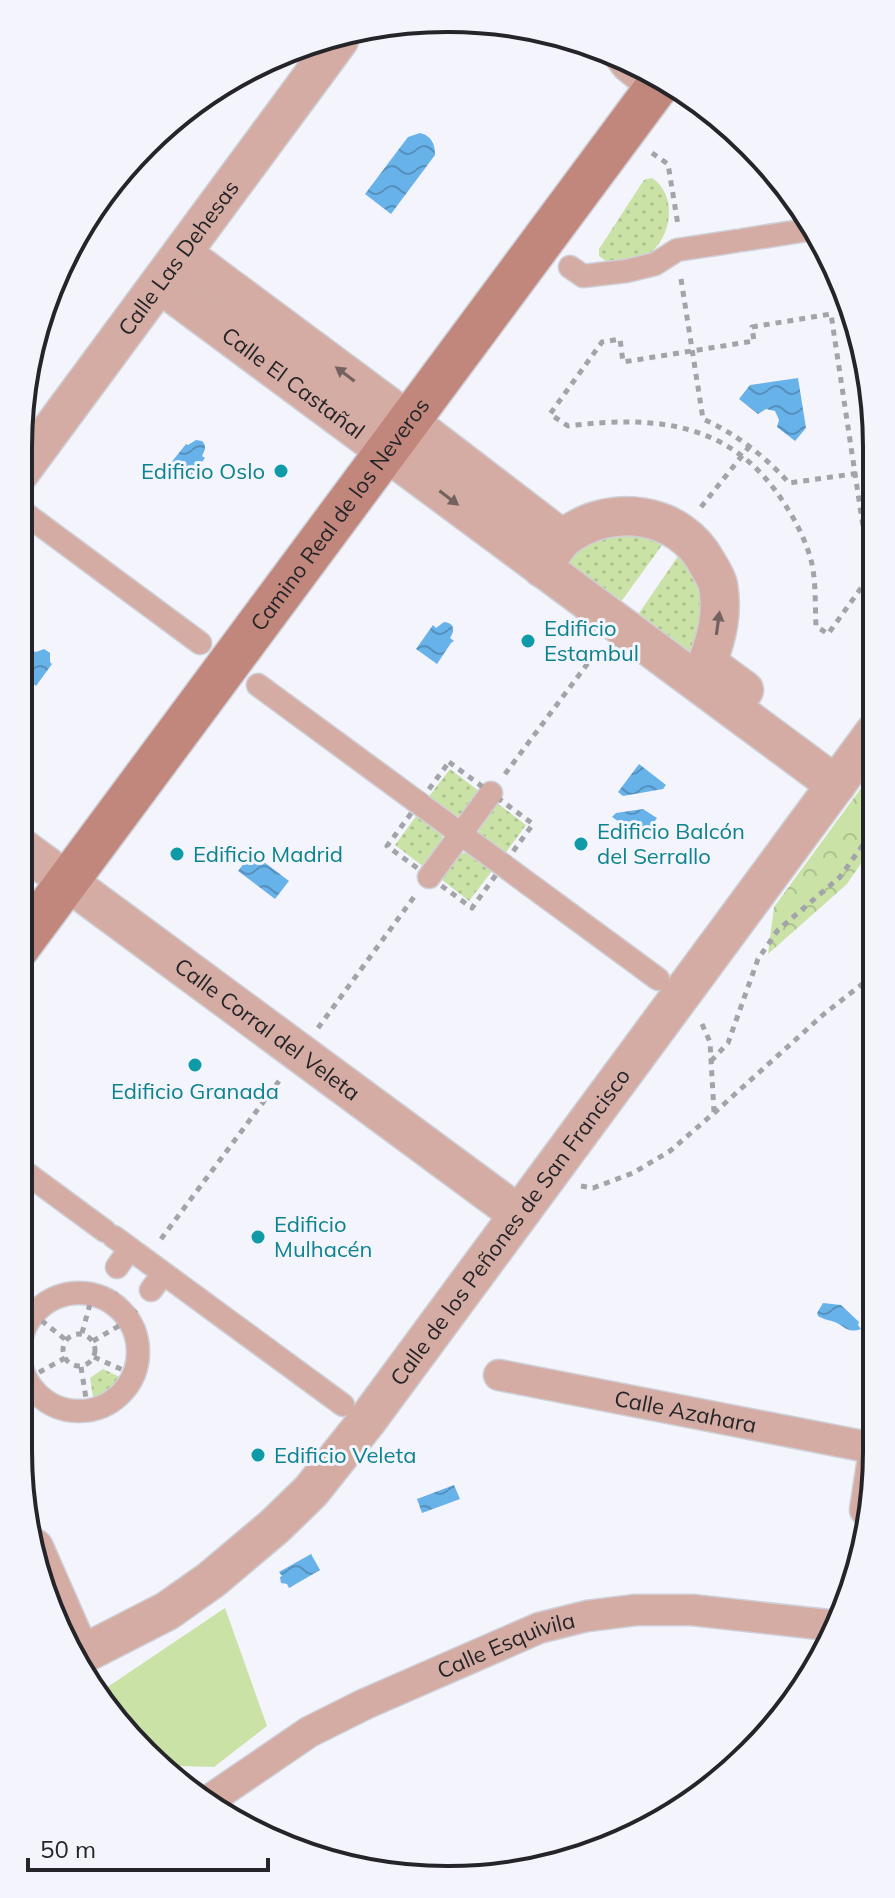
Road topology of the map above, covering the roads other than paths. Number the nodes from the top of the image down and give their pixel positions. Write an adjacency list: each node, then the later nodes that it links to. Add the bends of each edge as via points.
1 (333, 48): 4 (street, Calle Las Dehesas)
2 (656, 88): 7 (main road, Camino Real de los Neveros)
3 (801, 231): 5 (street, via 677,250 655,264 626,271 583,276)
4 (182, 253): 6 (street, Calle Las Dehesas); 7 (street, Calle El Castañal, one-way to 4)
5 (570, 267)
6 (160, 284): 7 (street, Calle El Castañal); 8 (street, Calle Las Dehesas)
7 (397, 436): 10 (street, Calle El Castañal); 20 (main road, Camino Real de los Neveros)
8 (32, 456)
9 (32, 519): 11 (street)
10 (552, 554): 12 (street, Calle El Castañal); 12 (street, one-way to 10, via 716,639 717,581 703,554 683,533 658,521 606,517 584,526)
11 (200, 643)
12 (700, 672): 15 (street, Calle El Castañal)
13 (258, 685): 17 (street)
14 (863, 748): 15 (street, Calle de los Peñones de San Francisco)
15 (842, 776): 24 (street, Calle de los Peñones de San Francisco)
16 (491, 793): 17 (street)
17 (461, 833): 19 (street); 22 (street)
18 (32, 855): 20 (street, Calle Corral del Veleta)
19 (429, 877)
20 (67, 881): 21 (main road, Camino Real de los Neveros); 24 (street, Calle Corral del Veleta)
21 (32, 929)
22 (658, 979)
23 (32, 1181): 25 (street)
24 (518, 1214): 32 (street, Calle de los Peñones de San Francisco, via 311,1491 211,1580 167,1611)
25 (111, 1260): 26 (street, via 76,1292 59,1295); 28 (street, via 107,1299 131,1317 137,1337 134,1375 123,1392 88,1411 53,1406); 29 (street, via 157,1282)
26 (32, 1313)
27 (499, 1375): 30 (street, Calle Azahara)
28 (32, 1391)
29 (343, 1405)
30 (863, 1438)
31 (824, 1625): 33 (street, Calle Esquivila, via 692,1610 636,1610 539,1628 309,1732)
32 (85, 1653)
33 (216, 1795)

